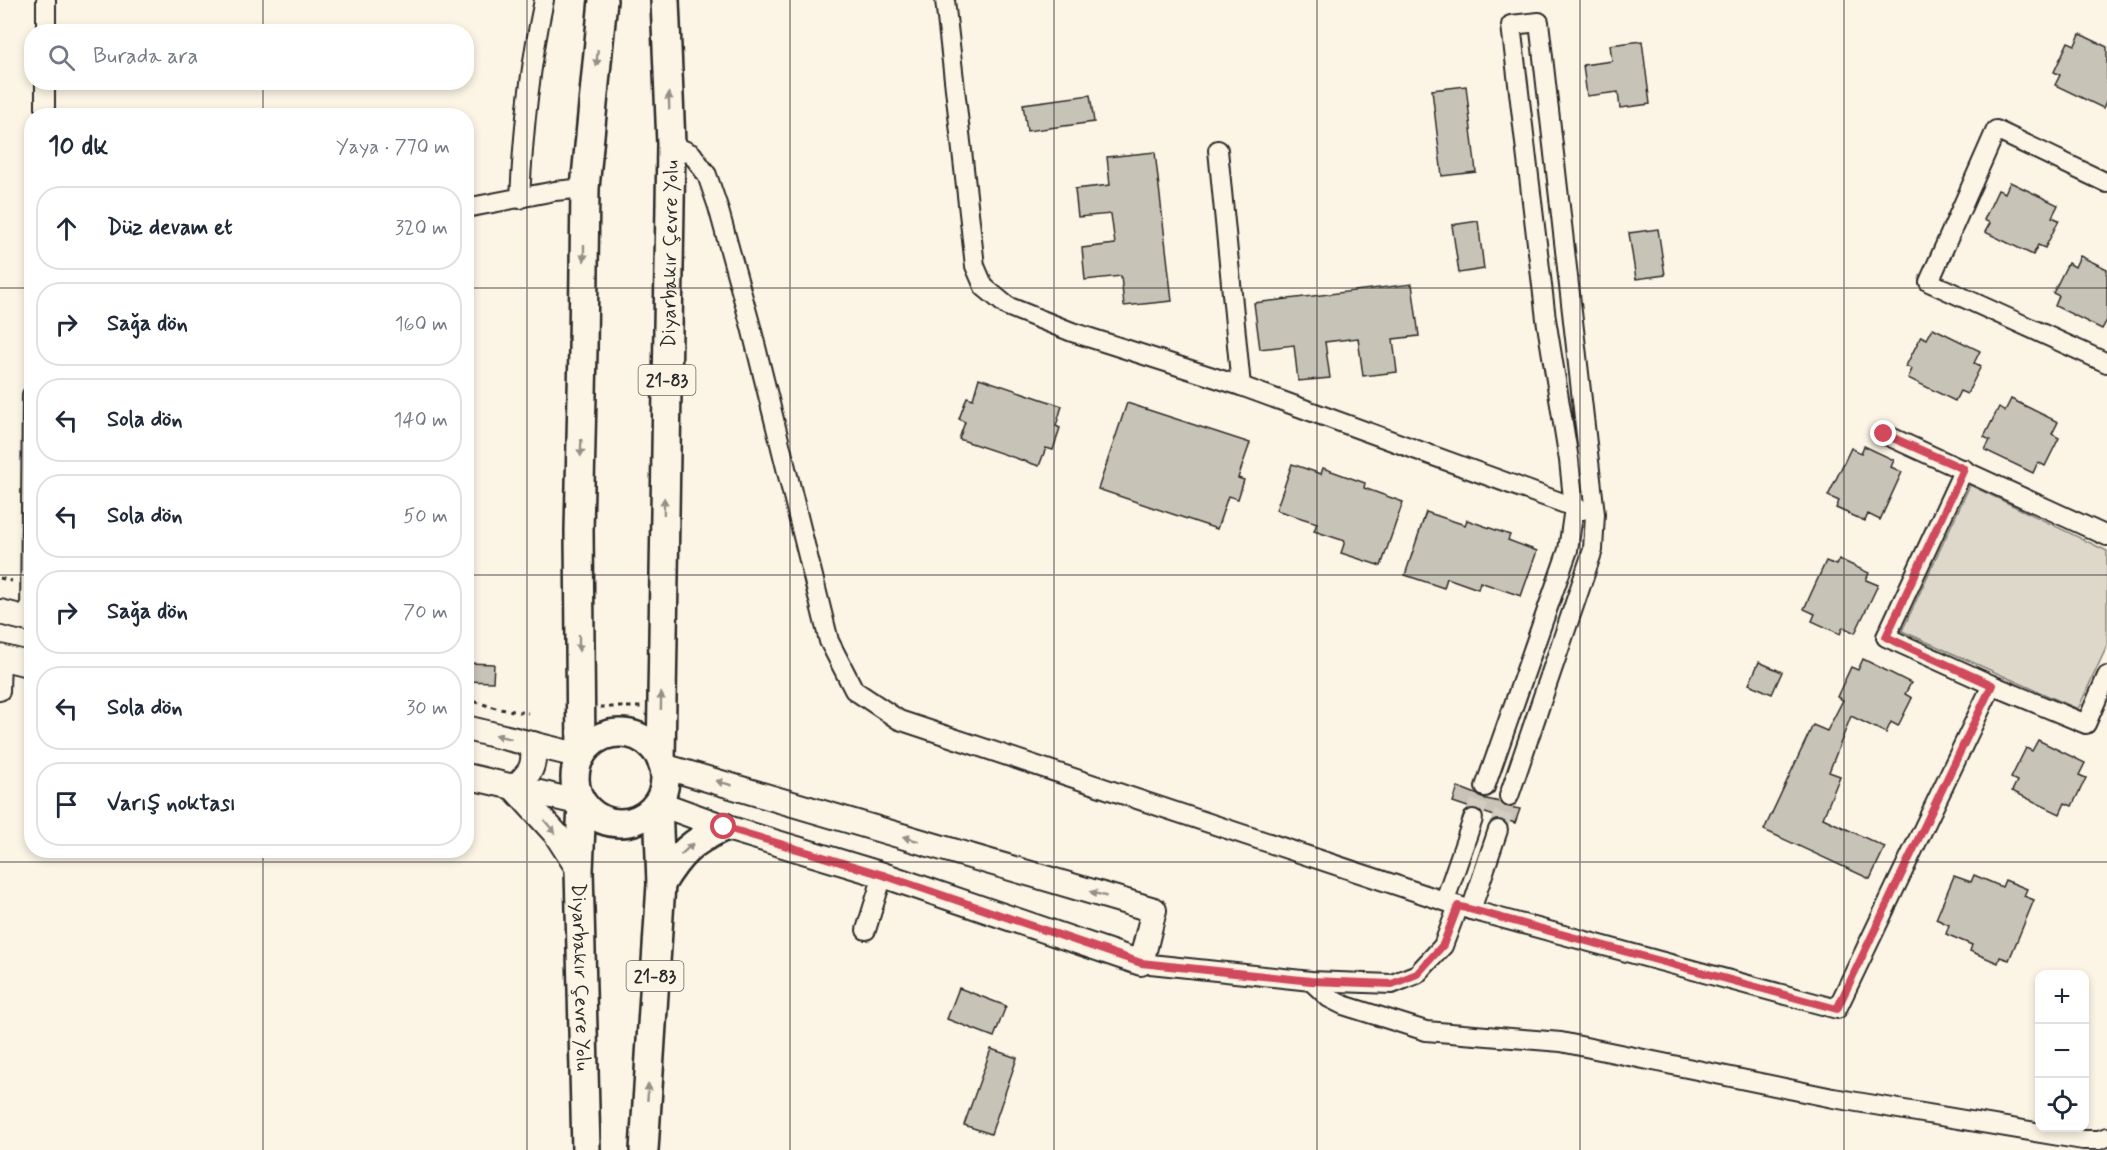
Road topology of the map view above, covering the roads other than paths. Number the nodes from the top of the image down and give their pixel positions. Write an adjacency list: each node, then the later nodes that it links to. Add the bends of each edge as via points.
1 (46, 0): 6 (street)
2 (544, 0): 13 (street, via 523,133)
3 (603, 0): 12 (highway, one-way to 12)
4 (665, 0): 9 (highway, Diyarbakır Çevre Yolu / 21-83, one-way to 4)
5 (945, 0): 16 (street, via 975,266 984,287 1007,306 1061,328)
6 (46, 24)
7 (45, 90): 8 (street)
8 (45, 108)
9 (671, 144): 32 (highway, Diyarbakır Çevre Yolu / 21-83, one-way to 9); 45 (street, via 692,154 707,175 752,327 829,641 854,690 899,720)
10 (1218, 150): 16 (street)
11 (2107, 183): 15 (street, via 1996,130 1929,282)
12 (585, 188): 13 (street); 31 (highway, one-way to 31, via 579,531)
13 (520, 199): 14 (street)
14 (474, 207)
15 (2107, 363)
16 (1241, 386): 19 (street)
17 (1884, 434): 18 (street)
18 (1964, 469): 21 (street); 27 (street, via 1886,637)
19 (1574, 508): 20 (street); 20 (street, via 1510,25 1539,22); 34 (street, via 1568,550)
20 (1595, 514): 36 (street, via 1593,550)
21 (2107, 536)
22 (0, 612): 23 (main road)
23 (24, 617)
24 (1, 657): 25 (main road); 28 (street)
25 (24, 663)
26 (2107, 676): 27 (street, via 2086,724)
27 (1992, 685): 45 (street, via 1837,1009)
28 (0, 691)
29 (474, 730): 30 (main road, one-way to 29)
30 (533, 744): 31 (main road); 35 (main road, via 532,769)
31 (581, 756): 32 (highway, via 598,738 622,733 645,741); 38 (highway, via 574,780)
32 (662, 763): 37 (highway, via 665,778); 47 (main road, one-way to 32, via 1154,910)
33 (474, 778): 35 (main road)
34 (1485, 787)
35 (514, 788): 38 (main road); 42 (main road, one-way to 42, via 556,834)
36 (1509, 796)
37 (658, 802): 38 (highway, via 639,820 620,824 601,820); 40 (main road); 44 (highway, 21-83)
38 (582, 803): 42 (highway, Diyarbakır Çevre Yolu)
39 (1473, 819): 45 (street)
40 (724, 827): 43 (main road); 44 (highway, one-way to 40, via 675,860 691,845)
41 (1498, 830): 45 (street)
42 (579, 870): 50 (highway, Diyarbakır Çevre Yolu)
43 (883, 875): 46 (street); 47 (main road)
44 (661, 884): 51 (highway, 21-83, one-way to 44)
45 (1458, 905): 48 (street, via 1443,945 1417,974 1392,984)
46 (866, 930)
47 (1141, 963): 48 (street)
48 (1311, 981): 49 (street, via 1343,1005 1426,1031 1561,1042 1833,1098 2083,1140)
49 (2107, 1137)
50 (586, 1150)
51 (644, 1150)

